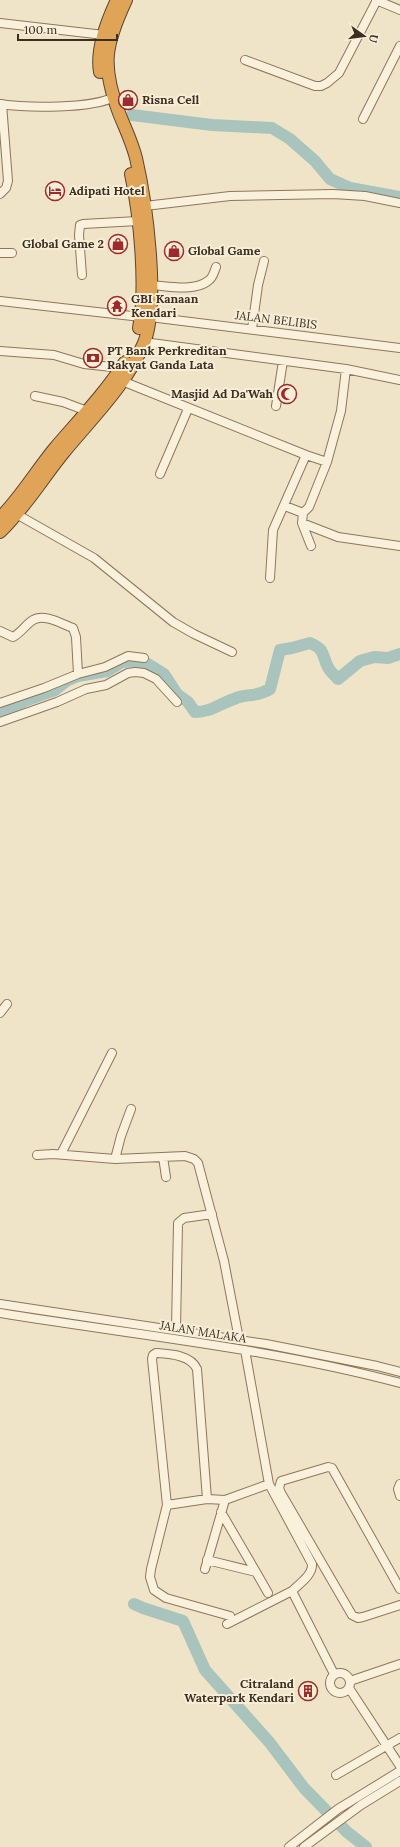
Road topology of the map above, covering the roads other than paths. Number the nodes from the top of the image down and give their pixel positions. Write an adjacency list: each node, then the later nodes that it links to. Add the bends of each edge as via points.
1 (117, 0): 6 (highway)
2 (126, 0): 9 (highway, via 108,52)
3 (376, 0): 4 (street); 8 (street, via 338,73 321,86)
4 (400, 10)
5 (0, 23): 6 (street)
6 (104, 35): 9 (highway, via 99,68)
7 (400, 46): 11 (street)
8 (245, 60)
9 (111, 99): 10 (street, via 38,107); 14 (highway, via 136,157); 15 (highway, via 128,161)
10 (1, 104): 12 (street, via 8,180 6,188)
11 (363, 119)
12 (0, 194)
13 (400, 203): 14 (street, via 333,194 230,196)
14 (145, 206): 19 (highway)
15 (138, 221): 19 (highway); 21 (street, via 80,226)
16 (0, 253): 17 (street)
17 (12, 253)
18 (264, 261): 25 (street)
19 (145, 262): 22 (highway); 24 (highway)
20 (216, 267): 22 (street, via 213,276 200,284 180,287)
21 (82, 275)
22 (151, 285): 24 (highway)
23 (0, 301): 24 (street, JALAN BELIBIS)
24 (146, 317): 25 (street, JALAN BELIBIS); 26 (highway); 30 (highway)
25 (252, 329): 27 (street, JALAN BELIBIS)
26 (144, 342): 29 (street); 33 (highway)
27 (400, 348)
28 (0, 350): 30 (street, via 54,355 84,364)
29 (282, 361): 31 (street); 35 (street)
30 (121, 368): 37 (highway)
31 (346, 369): 32 (street); 39 (street, via 341,411)
32 (400, 380)
33 (122, 381): 36 (street); 43 (highway, via 53,466)
34 (35, 396): 37 (street)
35 (276, 406)
36 (188, 409): 38 (street); 40 (street)
37 (87, 411): 44 (highway)
38 (306, 455): 39 (street); 41 (street)
39 (327, 462): 42 (street, via 310,507)
40 (160, 474)
41 (285, 506): 42 (street); 49 (street, via 273,530)
42 (303, 513): 45 (street)
43 (18, 515): 46 (highway); 51 (street, via 94,558 173,622)
44 (0, 518)
45 (302, 523): 47 (street); 48 (street, via 338,537)
46 (0, 532)
47 (311, 546)
48 (400, 546)
49 (270, 578)
50 (0, 631): 53 (street, via 13,636 21,633 32,620 42,618 73,628 76,637)
51 (232, 652)
52 (144, 658): 53 (street, via 128,656 106,667)
53 (78, 674): 55 (street)
54 (177, 702): 56 (street, via 156,679 135,672 106,685 86,689)
55 (0, 703)
56 (0, 722)
57 (7, 1004): 58 (street)
58 (0, 1013)
59 (112, 1053): 61 (street)
60 (131, 1109): 64 (street)
61 (61, 1154): 62 (street); 64 (street)
62 (37, 1155)
63 (163, 1157): 64 (street); 65 (street); 66 (street, via 188,1156 196,1160)
64 (115, 1159)
65 (166, 1176)
66 (212, 1214): 70 (street, via 184,1218 178,1223); 72 (street)
67 (0, 1304): 69 (street, JALAN MALAKA)
68 (0, 1313): 71 (street, JALAN MALAKA)
69 (137, 1323): 70 (street, JALAN MALAKA); 71 (street)
70 (176, 1329): 72 (street, JALAN MALAKA)
71 (135, 1333): 73 (street, JALAN MALAKA)
72 (239, 1339): 74 (street, JALAN MALAKA)
73 (245, 1353): 75 (street, JALAN MALAKA, via 343,1368); 76 (street)
74 (400, 1372)
75 (400, 1383)
76 (269, 1484): 80 (street); 87 (street, via 312,1564 308,1575)
77 (400, 1484): 78 (street)
78 (400, 1496)
79 (207, 1499): 80 (street); 81 (street); 81 (street, via 197,1369 187,1358 156,1353 152,1360)
80 (225, 1500): 82 (street)
81 (167, 1505): 90 (street, via 151,1569 150,1578 154,1590 166,1598)
82 (222, 1512): 83 (street); 85 (street)
83 (207, 1560): 84 (street); 85 (street)
84 (205, 1569)
85 (256, 1572): 88 (street)
86 (400, 1589): 89 (street, via 332,1468 281,1481 281,1493 352,1615 363,1618)
87 (292, 1591): 91 (street); 93 (street)
88 (268, 1593)
89 (400, 1605)
90 (230, 1616)
91 (227, 1624)
92 (400, 1664): 94 (street)
93 (334, 1674): 94 (street, via 346,1674); 94 (street, via 330,1682 333,1691 342,1693)
94 (349, 1684): 96 (street)
95 (400, 1738): 96 (street)
96 (386, 1745): 97 (street); 99 (street)
97 (397, 1762)
98 (400, 1771): 101 (street, via 338,1809)
99 (336, 1775)
100 (400, 1781): 102 (street, via 361,1805)
101 (289, 1847)
102 (304, 1847)

